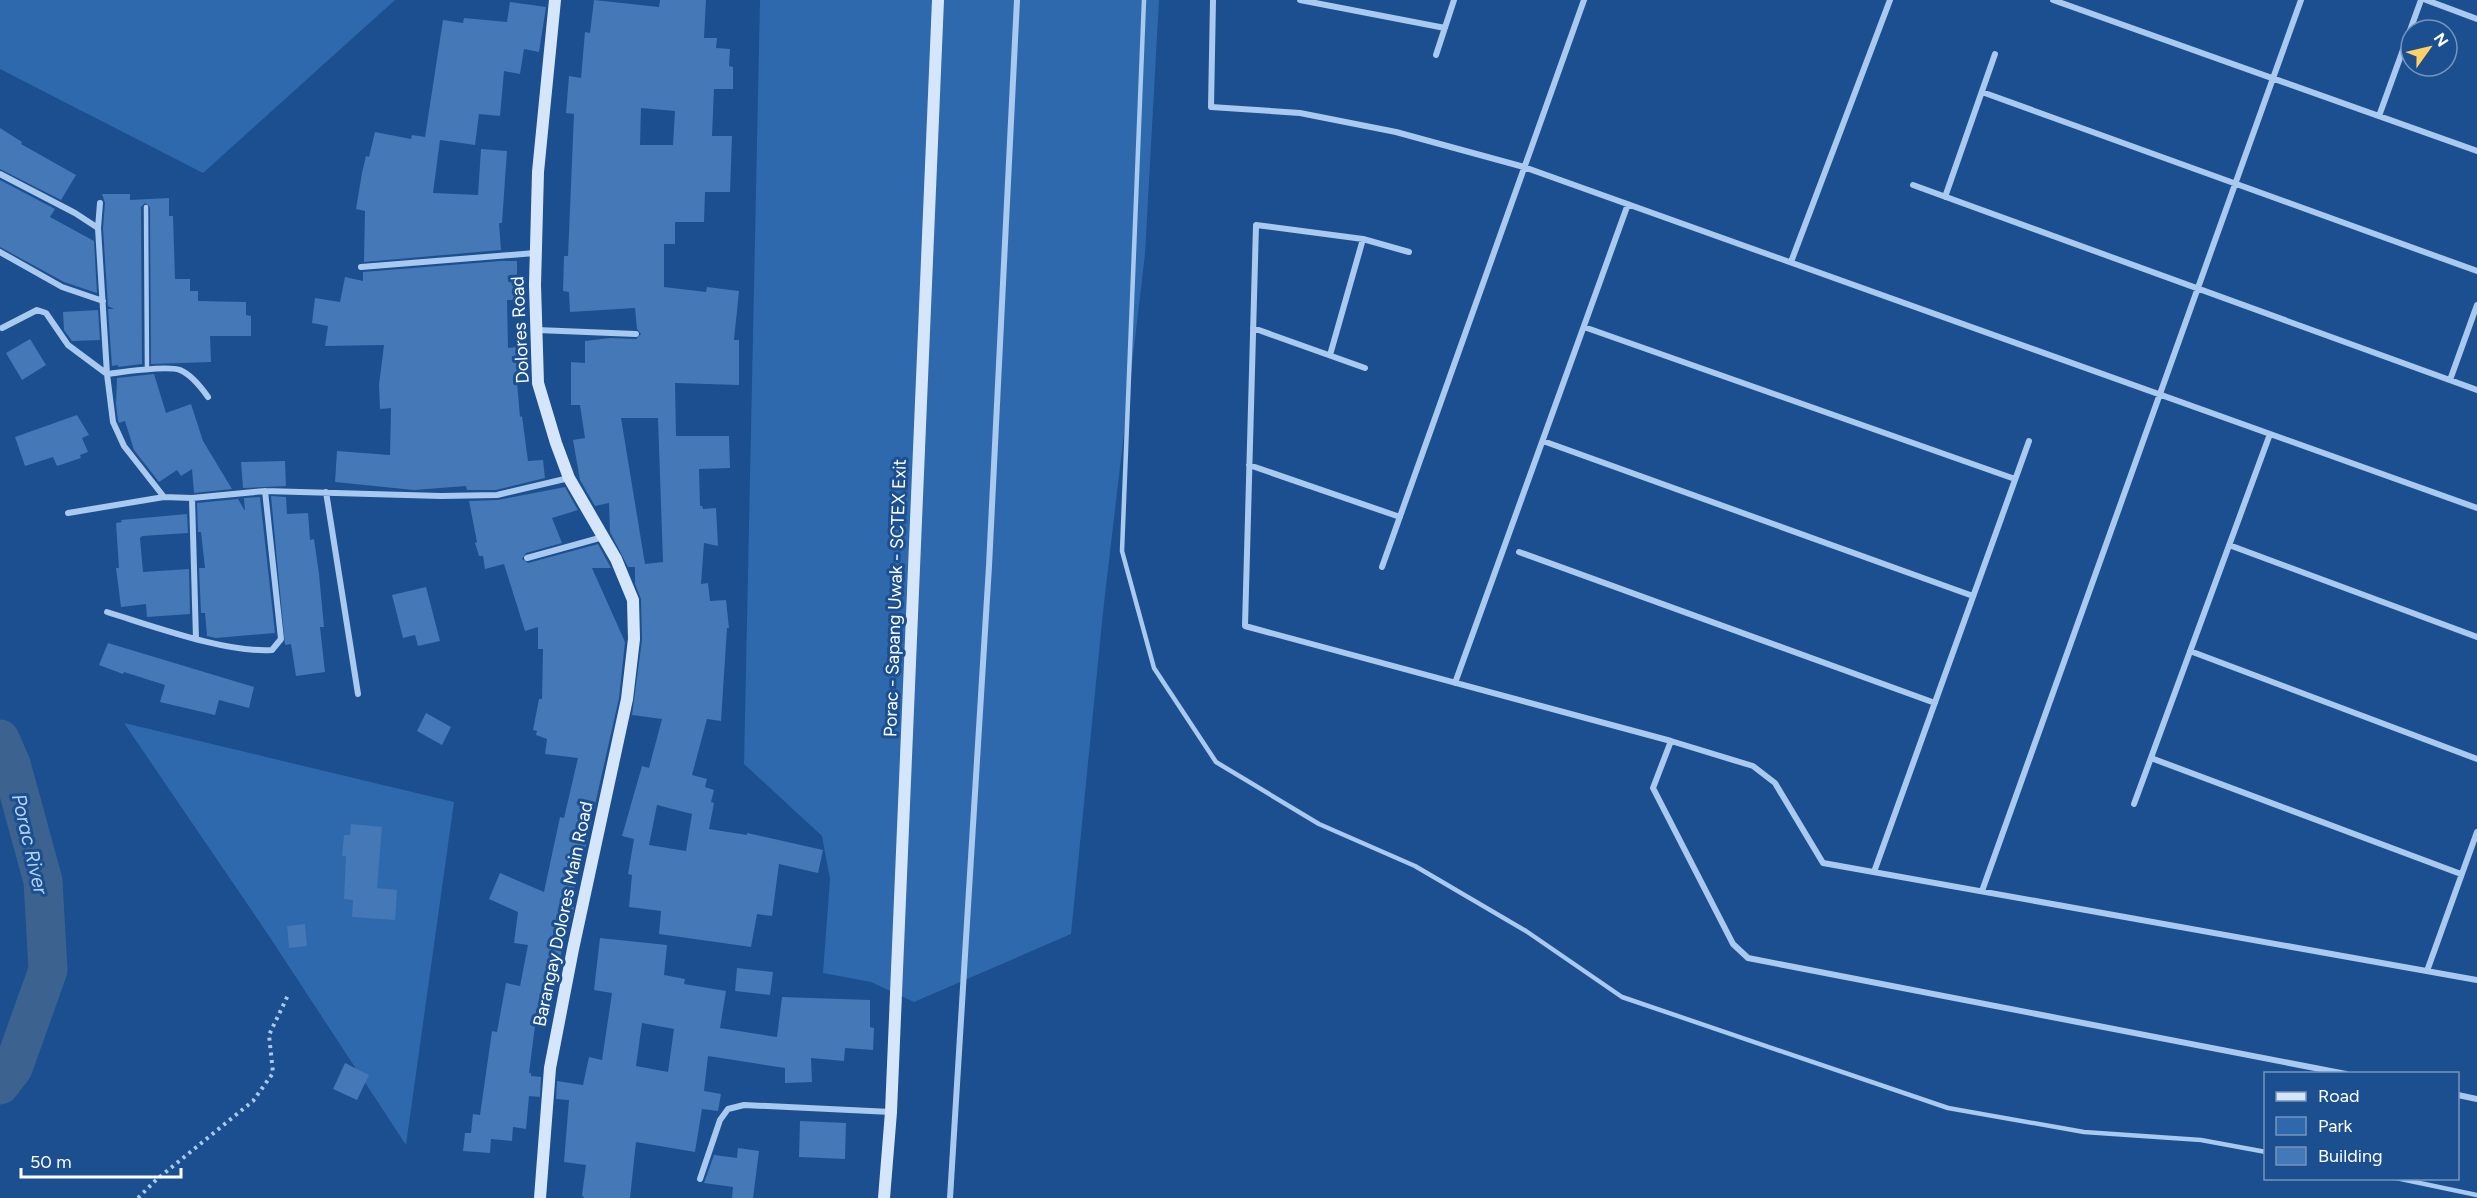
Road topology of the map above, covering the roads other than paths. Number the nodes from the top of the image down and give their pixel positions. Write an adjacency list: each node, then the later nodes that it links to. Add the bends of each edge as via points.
1 (555, 0): 34 (street, Dolores Road, via 538,172)
2 (938, 0): 94 (street, Porac - Sapang Uwak - SCTEX Exit)
3 (1017, 0): 101 (street)
4 (1144, 0): 95 (lane, via 1122,551 1154,668 1216,762 1319,824 1415,866 1526,931 1622,997 1948,1108 2084,1132 2201,1140)
5 (1213, 0): 22 (street, via 1211,107 1300,113 1396,132)
6 (1300, 0): 15 (street)
7 (1454, 0): 15 (street)
8 (1584, 0): 22 (street)
9 (1890, 0): 35 (street)
10 (2053, 0): 18 (street)
11 (2301, 0): 18 (street)
12 (2421, 0): 20 (street)
13 (2426, 0): 14 (street)
14 (2477, 19)
15 (1445, 28): 17 (street)
16 (1995, 54): 19 (street)
17 (1437, 55)
18 (2273, 78): 20 (street); 24 (street)
19 (1982, 92): 24 (street); 26 (street)
20 (2379, 116): 21 (street)
21 (2477, 151)
22 (1524, 167): 28 (street); 66 (street)
23 (0, 174): 30 (street)
24 (2235, 183): 37 (street); 38 (street)
25 (1913, 186): 26 (street)
26 (1944, 197): 38 (street)
27 (100, 203): 30 (street)
28 (1628, 204): 35 (street); 41 (street)
29 (146, 207): 48 (lane)
30 (98, 228): 39 (street)
31 (1363, 239): 33 (street); 43 (street, via 1256,225); 46 (street)
32 (0, 252): 39 (street, via 62,287)
33 (1409, 252)
34 (535, 253): 36 (street); 44 (street, Dolores Road)
35 (1791, 262): 52 (street)
36 (361, 267)
37 (2477, 271)
38 (2198, 288): 50 (street); 52 (street)
39 (103, 301): 49 (street)
40 (2477, 305): 50 (street)
41 (1584, 327): 55 (street); 59 (street)
42 (2, 328): 49 (street, via 37,310 46,313 68,345)
43 (1253, 328): 46 (street); 57 (street)
44 (537, 330): 45 (street); 58 (street, Dolores Road, via 538,383)
45 (636, 334)
46 (1330, 355): 47 (street)
47 (1365, 368)
48 (147, 370): 49 (street); 53 (street, via 179,370)
49 (107, 374): 62 (street, via 113,422 124,446)
50 (2450, 380): 51 (street)
51 (2477, 390)
52 (2160, 394): 54 (street); 88 (street)
53 (208, 397)
54 (2270, 434): 64 (street); 68 (street)
55 (1542, 441): 72 (street); 78 (street)
56 (2029, 441): 59 (street)
57 (1250, 465): 66 (street); 78 (street, via 1245,626)
58 (569, 478): 61 (street, via 497,495); 67 (street, Dolores Road)
59 (2015, 479): 72 (street)
60 (265, 491): 61 (street); 63 (street); 75 (street, via 280,639 272,650 258,651)
61 (326, 492): 79 (street)
62 (164, 497): 63 (street); 65 (street)
63 (192, 498): 75 (street)
64 (2477, 508)
65 (68, 513)
66 (1400, 517): 71 (street)
67 (603, 537): 70 (street); 76 (street, Dolores Road, via 633,600)
68 (2229, 545): 74 (street); 77 (street)
69 (1519, 552): 80 (street)
70 (527, 558)
71 (1382, 567)
72 (1973, 596): 80 (street)
73 (107, 612): 75 (street)
74 (2477, 638)
75 (196, 639)
76 (634, 639): 99 (street, Barangay Dolores Main Road, via 627,699 550,1068)
77 (2190, 651): 82 (street); 83 (street)
78 (1455, 683): 81 (street)
79 (358, 694)
80 (1935, 703): 86 (street)
81 (1671, 741): 86 (street, via 1753,766 1775,783 1823,863); 91 (street, via 1653,788 1733,944 1748,958)
82 (2151, 759): 84 (street); 87 (street)
83 (2477, 759)
84 (2134, 804)
85 (2477, 832): 87 (street)
86 (1875, 872): 88 (street)
87 (2461, 874): 89 (street)
88 (1982, 891): 89 (street)
89 (2427, 971): 90 (street)
90 (2477, 980)
91 (2336, 1072)
92 (2459, 1095): 93 (street)
93 (2477, 1099)
94 (891, 1112): 96 (street, via 744,1105 729,1109 720,1120); 100 (street, Porac - Sapang Uwak - SCTEX Exit)
95 (2264, 1152)
96 (700, 1179)
97 (2401, 1180): 98 (lane)
98 (2477, 1196)
99 (540, 1198)
100 (884, 1198)
101 (950, 1198)

